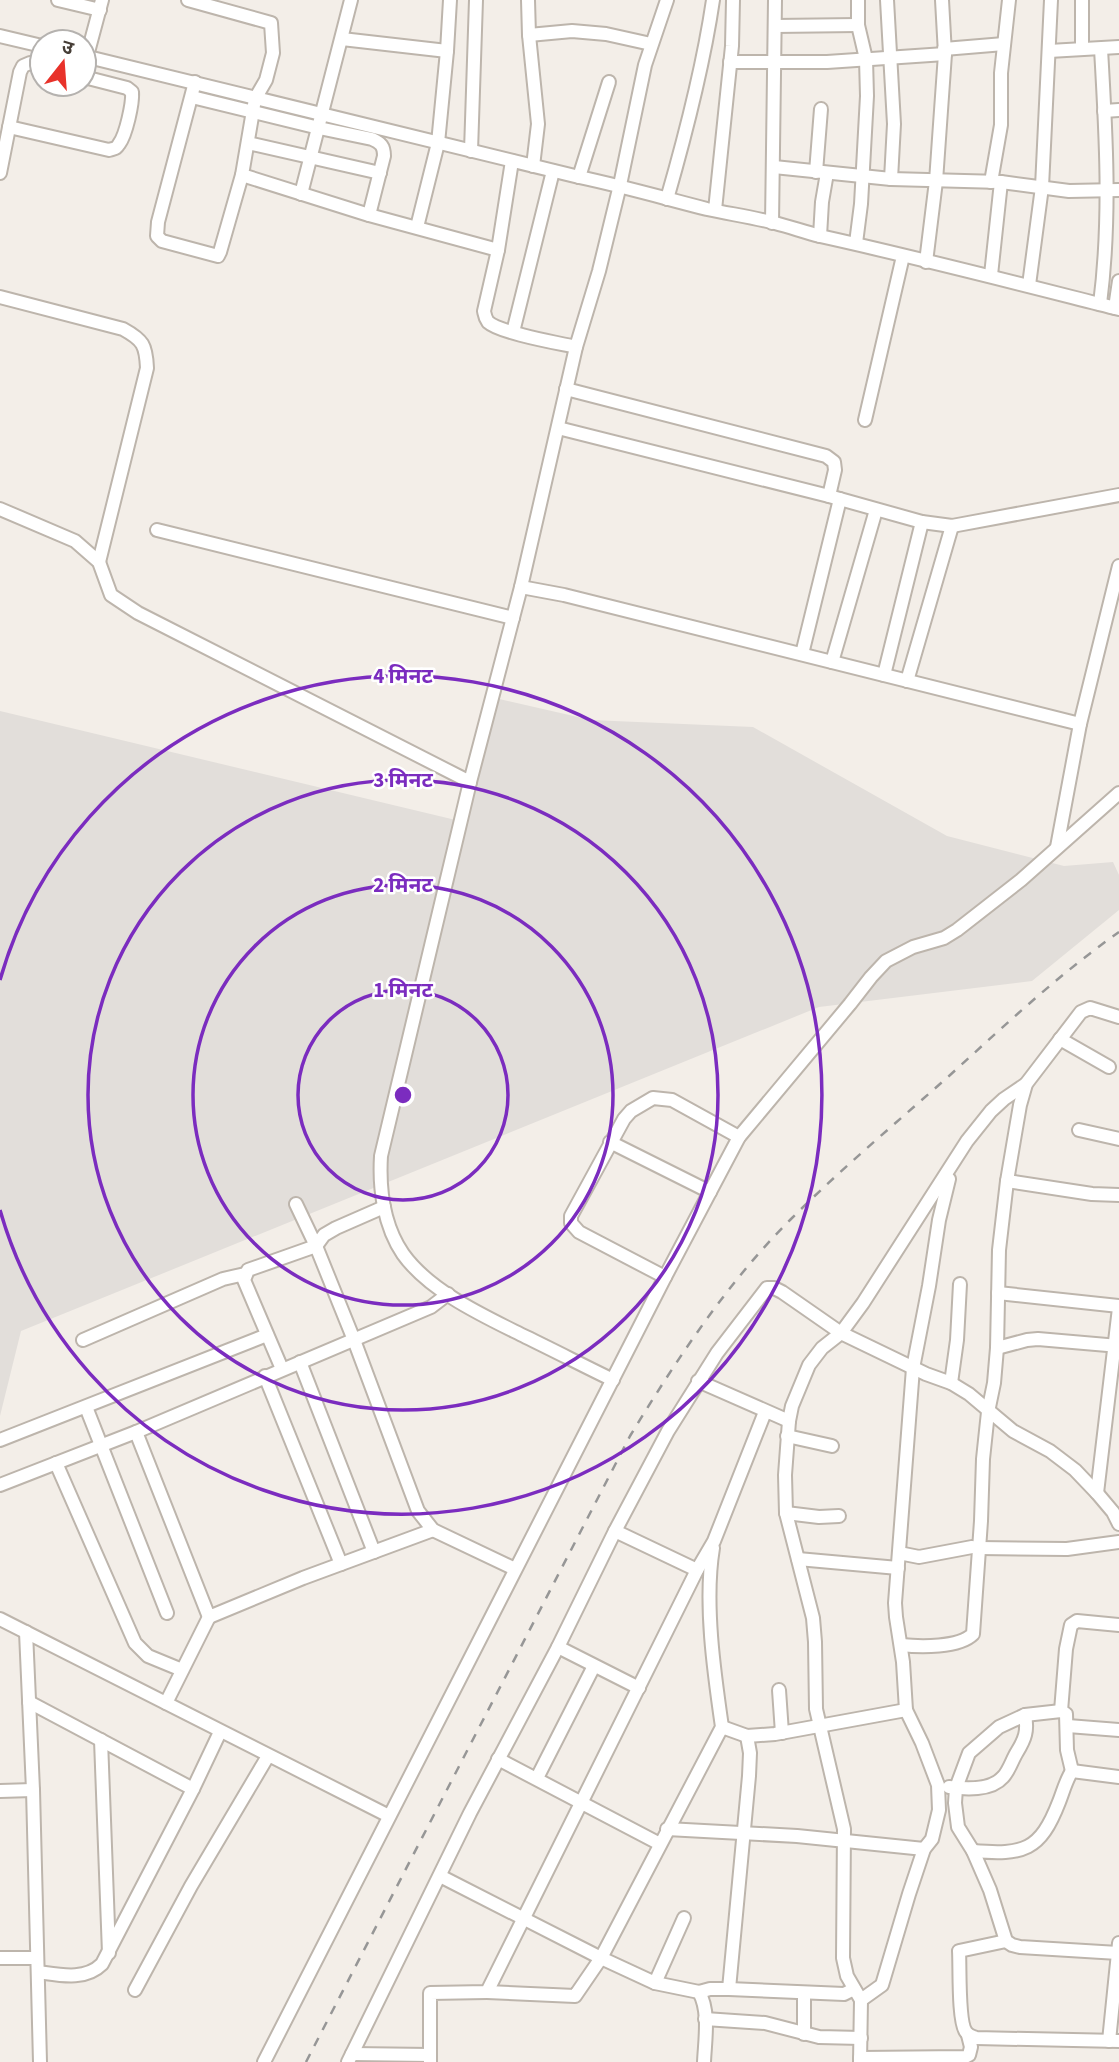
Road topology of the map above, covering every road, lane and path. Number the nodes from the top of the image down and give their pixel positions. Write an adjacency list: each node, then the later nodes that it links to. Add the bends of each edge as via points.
1 (58, 0): 17 (street)
2 (188, 0): 43 (street, via 271,23 273,53)
3 (351, 0): 23 (street)
4 (450, 0): 30 (street)
5 (476, 0): 51 (street)
6 (528, 0): 21 (street)
7 (667, 0): 25 (street)
8 (713, 0): 70 (street, via 707,44)
9 (733, 0): 36 (street)
10 (775, 0): 18 (street)
11 (858, 0): 19 (street)
12 (887, 0): 33 (street)
13 (942, 0): 32 (street)
14 (1009, 0): 26 (street)
15 (1051, 0): 31 (street)
16 (1082, 0): 28 (street)
17 (101, 5): 20 (street)
18 (775, 26): 19 (street); 37 (street)
19 (858, 26): 35 (street)
20 (94, 28)
21 (528, 35): 25 (street, via 572,31); 54 (street, via 538,124)
22 (0, 36): 24 (street)
23 (342, 39): 30 (street); 47 (street)
24 (28, 43)
25 (651, 44): 66 (street)
26 (1004, 44): 32 (street); 65 (street)
27 (1119, 47): 29 (street)
28 (1082, 49): 29 (street); 31 (street)
29 (1101, 49): 46 (street)
30 (447, 51): 50 (street)
31 (1049, 51): 67 (street)
32 (944, 52): 33 (street); 64 (street)
33 (891, 57): 35 (street); 63 (street)
34 (98, 59): 40 (street)
35 (866, 59): 37 (street); 62 (street)
36 (730, 62): 37 (street); 71 (street)
37 (774, 62): 55 (street)
38 (28, 64): 48 (street, via 23,66)
39 (98, 81): 48 (street, via 132,92 117,148)
40 (195, 82): 42 (street); 43 (street)
41 (609, 82): 61 (street)
42 (192, 97): 43 (street); 60 (street, via 157,236 218,256)
43 (254, 105): 47 (street); 49 (street)
44 (821, 109): 59 (street)
45 (1119, 110): 46 (street)
46 (1104, 111): 68 (street)
47 (320, 122): 50 (street); 52 (street); 58 (street, via 380,143 384,147)
48 (9, 127): 57 (street)
49 (248, 142): 52 (street); 60 (street)
50 (438, 143): 51 (street); 74 (street)
51 (471, 151): 53 (street)
52 (311, 157): 58 (street); 69 (street)
53 (512, 161): 54 (street); 77 (street)
54 (533, 166): 56 (street)
55 (774, 167): 59 (street); 73 (street)
56 (553, 171): 61 (street); 86 (street)
57 (0, 173)
58 (380, 173): 72 (street)
59 (822, 173): 62 (street); 75 (street)
60 (242, 175): 69 (street)
61 (579, 177): 66 (street)
62 (862, 177): 63 (street); 76 (street)
63 (891, 179): 64 (street)
64 (936, 181): 65 (street); 79 (street)
65 (996, 182): 67 (street); 80 (street)
66 (620, 186): 70 (street); 87 (street)
67 (1042, 187): 68 (street); 82 (street)
68 (1113, 190): 84 (street)
69 (301, 194): 72 (street)
70 (667, 199): 71 (street)
71 (715, 210): 73 (street)
72 (369, 215): 74 (street)
73 (772, 223): 75 (street)
74 (417, 227): 77 (street)
75 (820, 236): 76 (street)
76 (856, 243): 78 (street)
77 (498, 250): 86 (street, via 484,312 490,324)
78 (904, 256): 79 (street); 89 (street)
79 (926, 262): 80 (street)
80 (991, 275): 82 (street)
81 (1119, 281): 85 (street)
82 (1029, 285): 84 (street)
83 (0, 297): 98 (street, via 123,329 139,338 146,351 147,368)
84 (1100, 303): 85 (street)
85 (1117, 308)
86 (513, 332): 87 (street)
87 (576, 347): 88 (street)
88 (566, 389): 90 (street); 92 (street, via 826,456 834,462)
89 (865, 420)
90 (558, 428): 92 (street); 100 (street)
91 (1119, 495): 96 (street)
92 (835, 498): 94 (street); 103 (street)
93 (0, 509): 98 (street, via 75,541)
94 (876, 510): 95 (street); 104 (street)
95 (922, 522): 96 (street); 105 (street)
96 (952, 526): 106 (street)
97 (158, 530): 102 (street)
98 (99, 562): 108 (street, via 111,595 138,613)
99 (1119, 566): 101 (street)
100 (521, 587): 102 (street); 103 (street)
101 (1115, 595): 107 (street)
102 (513, 618): 108 (street)
103 (802, 654): 104 (street)
104 (832, 662): 105 (street)
105 (884, 675): 106 (street)
106 (907, 681): 107 (street)
107 (1080, 724): 110 (street)
108 (470, 782): 124 (street, via 381,1156)
109 (1119, 793): 110 (street)
110 (1057, 846): 116 (street, via 957,930 886,961)
111 (1119, 1017): 112 (street, via 1090,1008 1081,1012)
112 (1060, 1039): 113 (street); 114 (street)
113 (1109, 1067)
114 (1026, 1084): 119 (street, via 991,1111); 120 (street)
115 (1079, 1130): 117 (street)
116 (739, 1137): 118 (street, via 672,1100 653,1098 631,1111); 121 (street)
117 (1119, 1139)
118 (610, 1142): 121 (street); 127 (street, via 571,1223 579,1232)
119 (951, 1168): 132 (street); 139 (street)
120 (1007, 1181): 122 (street); 129 (street)
121 (710, 1192): 127 (street)
122 (1119, 1195)
123 (296, 1204): 125 (street)
124 (384, 1207): 125 (street, via 324,1235); 130 (street, via 403,1254)
125 (316, 1246): 126 (street); 135 (street)
126 (245, 1274): 133 (street); 134 (street, via 223,1279)
127 (665, 1277): 142 (street)
128 (960, 1284): 144 (street)
129 (998, 1293): 131 (street); 137 (street)
130 (448, 1294): 135 (street, via 430,1307); 142 (street)
131 (1119, 1307): 136 (street)
132 (841, 1333): 139 (street); 143 (street, via 782,1292 767,1288); 149 (street, via 809,1365)
133 (267, 1335): 140 (street); 146 (street)
134 (83, 1340)
135 (354, 1340): 138 (street); 161 (street, via 411,1498)
136 (1117, 1346): 137 (street, via 1038,1339); 145 (street)
137 (997, 1348): 148 (street)
138 (300, 1362): 140 (street); 166 (street)
139 (913, 1368): 144 (street); 167 (street)
140 (282, 1369): 141 (street)
141 (265, 1376): 150 (street); 169 (street)
142 (613, 1380): 171 (street)
143 (698, 1381): 147 (street); 162 (street)
144 (951, 1383): 148 (street)
145 (1114, 1385): 157 (street)
146 (86, 1407): 152 (street); 153 (street)
147 (765, 1412): 149 (street); 163 (street)
148 (988, 1412): 157 (street, via 1050,1451); 165 (street)
149 (789, 1421): 151 (street)
150 (136, 1432): 153 (street); 174 (street)
151 (787, 1437): 154 (street); 158 (street)
152 (0, 1440)
153 (101, 1445): 155 (street); 173 (street)
154 (832, 1446)
155 (56, 1463): 156 (street); 181 (street, via 135,1643 148,1656)
156 (0, 1485)
157 (1097, 1493): 160 (street)
158 (786, 1513): 159 (street); 168 (street)
159 (839, 1516)
160 (1119, 1524)
161 (433, 1530): 166 (street); 171 (street)
162 (615, 1531): 172 (street); 179 (street)
163 (714, 1541): 172 (street); 191 (street, via 710,1593)
164 (1119, 1542): 165 (street, via 1067,1549)
165 (975, 1547): 167 (street, via 919,1557); 178 (street, via 970,1638 949,1644)
166 (374, 1552): 169 (street)
167 (899, 1553): 170 (street)
168 (798, 1559): 170 (street); 189 (street, via 813,1618)
169 (341, 1564): 174 (street)
170 (898, 1568): 178 (street, via 896,1617)
171 (515, 1569): 208 (street)
172 (697, 1570): 182 (street)
173 (167, 1613)
174 (209, 1617): 181 (street)
175 (0, 1619): 177 (street)
176 (1119, 1625): 187 (street, via 1077,1621 1071,1625)
177 (26, 1632): 184 (street); 185 (street)
178 (901, 1645): 186 (street)
179 (558, 1647): 180 (street); 198 (street)
180 (594, 1666): 182 (street); 201 (street)
181 (182, 1670): 185 (street)
182 (639, 1688): 207 (street)
183 (779, 1690): 194 (street)
184 (29, 1702): 196 (street); 205 (street)
185 (166, 1703): 193 (street)
186 (905, 1710): 189 (street); 202 (street)
187 (1061, 1711): 188 (street); 190 (street)
188 (1025, 1715): 203 (street, via 999,1727 974,1747); 203 (street, via 1025,1739 1003,1777 985,1787)
189 (820, 1726): 194 (street); 211 (street)
190 (1068, 1726): 192 (street); 199 (street)
191 (722, 1727): 195 (street); 209 (street)
192 (1119, 1730)
193 (220, 1732): 197 (street); 204 (street)
194 (782, 1733): 195 (street)
195 (747, 1736): 210 (street, via 750,1753)
196 (101, 1740): 204 (street); 220 (street)
197 (268, 1756): 208 (street); 227 (street)
198 (498, 1759): 201 (street); 215 (street)
199 (1072, 1771): 200 (street); 214 (street, via 1051,1821 1030,1846 1007,1852)
200 (1119, 1777)
201 (537, 1778): 207 (street)
202 (938, 1785): 203 (street); 213 (street, via 936,1825)
203 (957, 1788): 214 (street, via 958,1827)
204 (193, 1789): 220 (street)
205 (33, 1790): 206 (street); 222 (street)
206 (0, 1791)
207 (582, 1802): 212 (street); 216 (street)
208 (389, 1816): 242 (street)
209 (667, 1829): 210 (street); 212 (street)
210 (743, 1833): 211 (street); 226 (street)
211 (845, 1840): 213 (street); 231 (street, via 843,1958)
212 (660, 1844): 223 (street)
213 (924, 1849): 231 (street, via 882,1985)
214 (973, 1851): 218 (street)
215 (440, 1876): 216 (street); 238 (street)
216 (522, 1917): 223 (street); 228 (street)
217 (684, 1918): 225 (street)
218 (1006, 1941): 219 (street, via 1020,1947); 235 (street, via 959,1951 962,2018)
219 (1119, 1947): 232 (street)
220 (109, 1954): 224 (street, via 89,1973)
221 (0, 1958): 222 (street)
222 (37, 1958): 224 (street)
223 (601, 1958): 225 (street); 228 (street, via 575,1996)
224 (38, 1972): 241 (street)
225 (656, 1983): 229 (street)
226 (729, 1989): 229 (street); 230 (street)
227 (135, 1990)
228 (487, 1992): 239 (street, via 430,1993)
229 (699, 1992): 233 (street)
230 (804, 1993): 231 (street); 234 (street)
231 (858, 1995): 236 (street)
232 (1115, 2003): 237 (street)
233 (705, 2020): 234 (street, via 765,2024); 243 (street)
234 (804, 2034): 236 (street)
235 (968, 2035): 237 (street); 240 (street, via 971,2047 965,2057)
236 (861, 2038): 240 (street)
237 (1114, 2041)
238 (350, 2058): 239 (street)
239 (430, 2058)
240 (860, 2060)
241 (40, 2062)
242 (264, 2062)
243 (704, 2062)

